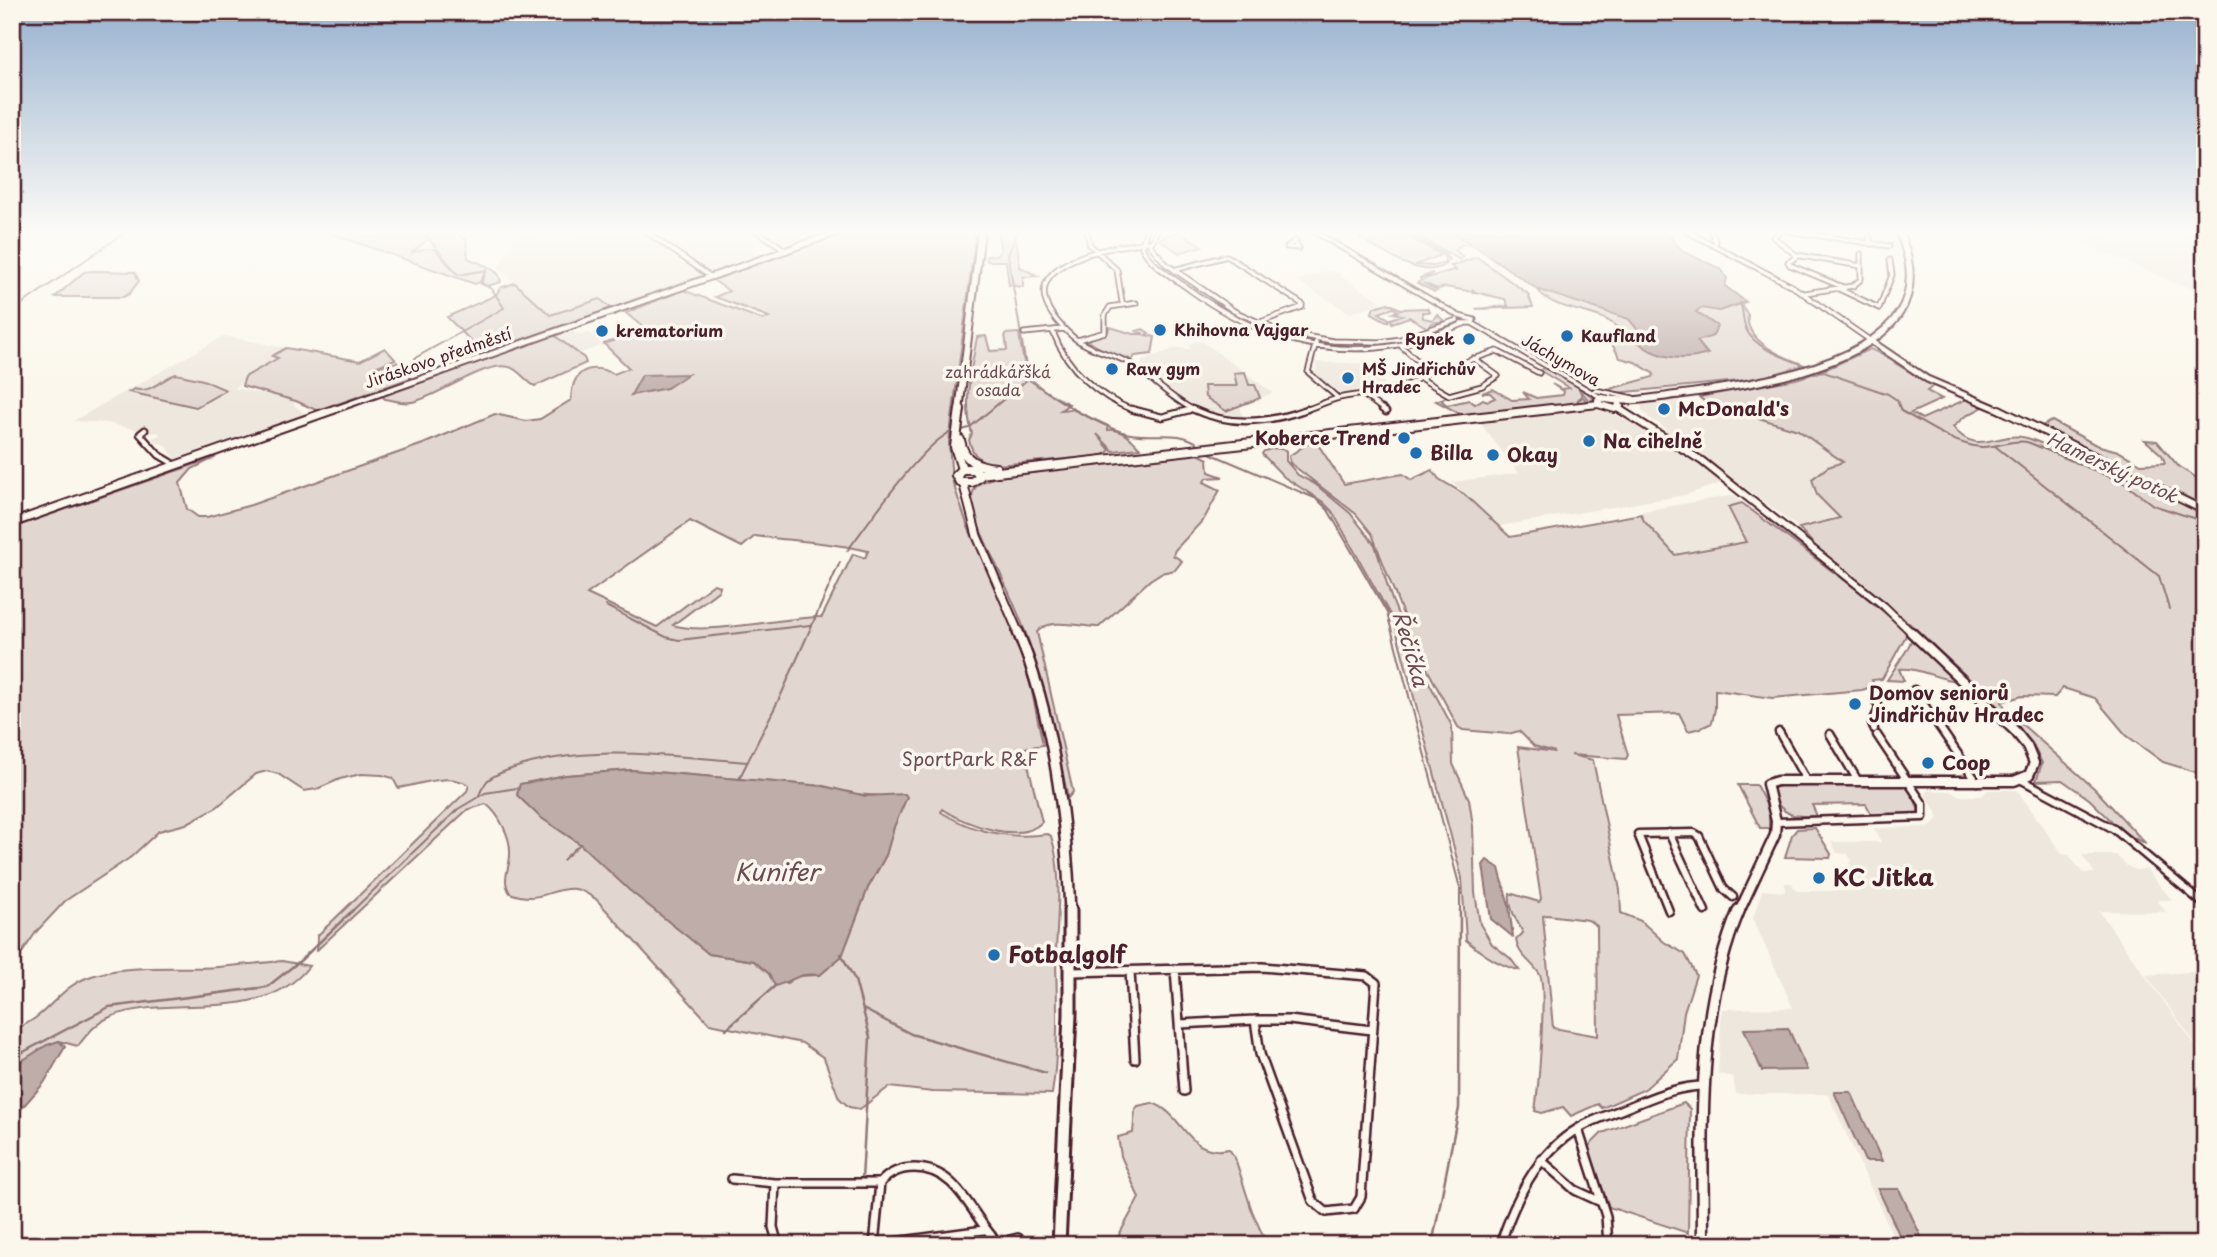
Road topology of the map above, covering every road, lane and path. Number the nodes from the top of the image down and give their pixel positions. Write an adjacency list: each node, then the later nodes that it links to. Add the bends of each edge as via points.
1 (672, 290): 47 (main road, Jiráskovo předměstí)
2 (975, 290): 46 (main road)
3 (1044, 290): 22 (street, via 1049,310)
4 (1120, 290): 15 (street)
5 (1195, 290): 21 (street)
6 (1204, 290): 18 (street)
7 (1280, 290): 18 (street, via 1302,307)
8 (1411, 290): 17 (street, Jáchymova)
9 (1798, 290): 14 (street)
10 (1833, 290): 14 (street)
11 (1840, 290): 12 (street, via 1879,308)
12 (1886, 290)
13 (1909, 290): 28 (main road, via 1896,316)
14 (1804, 293): 28 (street)
15 (1122, 302): 16 (street); 23 (street, via 1105,310)
16 (1136, 303)
17 (1458, 318): 19 (street, Jáchymova, via 1471,317); 20 (street, Jáchymova); 29 (street)
18 (1256, 323): 21 (street); 26 (street)
19 (1472, 323): 20 (street); 31 (street, Jáchymova)
20 (1464, 324): 29 (street)
21 (1249, 326): 30 (street)
22 (1064, 328): 24 (street); 27 (street)
23 (1105, 328): 27 (street, via 1105,332)
24 (1053, 332): 25 (street); 43 (street, via 1061,355 1075,372 1108,397 1156,416)
25 (1024, 333)
26 (1317, 339): 29 (street); 30 (street)
27 (1077, 340): 43 (street, via 1126,362)
28 (1871, 341): 40 (main road, via 1804,371); 52 (street, via 1927,379 1986,403)
29 (1398, 342): 30 (street, via 1363,347); 34 (street)
30 (1315, 345): 39 (street, via 1308,372)
31 (1520, 351): 32 (street); 37 (street, Jáchymova)
32 (1507, 356): 33 (street, via 1493,351); 35 (street)
33 (1473, 358): 34 (street); 36 (street, via 1498,376 1468,391 1445,395)
34 (1429, 371): 36 (street)
35 (1539, 373)
36 (1420, 379): 38 (street)
37 (1582, 386): 40 (street); 41 (street, Jáchymova)
38 (1362, 394): 39 (street); 44 (street)
39 (1338, 398): 43 (street, via 1265,421 1221,419)
40 (1640, 399): 42 (main road)
41 (1600, 401): 42 (main road, via 1606,408); 48 (main road)
42 (1618, 405): 59 (street, via 1702,461 1913,631 2027,746 2033,769)
43 (1189, 410)
44 (1386, 412)
45 (145, 430): 47 (street, via 140,434)
46 (956, 433): 48 (main road, via 963,456 978,466); 49 (main road, via 955,453)
47 (174, 466): 53 (main road, Jiráskovo předměstí)
48 (1043, 466): 50 (main road)
49 (962, 470): 50 (main road, via 972,468); 51 (main road, via 955,477)
50 (980, 474): 51 (main road, via 975,481)
51 (963, 482): 71 (main road, via 975,528 1019,629 1040,702 1066,846)
52 (2205, 511)
53 (12, 523)
54 (1913, 690): 62 (street)
55 (1876, 697): 61 (street, via 1875,732)
56 (1779, 732): 58 (street)
57 (1830, 734): 60 (street)
58 (1805, 778)
59 (2022, 780): 62 (street); 66 (street, via 2114,829)
60 (1858, 781): 61 (street); 63 (street, via 1767,784)
61 (1908, 781): 62 (street); 63 (street, via 1923,804 1923,817)
62 (1977, 782)
63 (1777, 822): 76 (street, via 1721,964 1709,1024)
64 (1669, 833): 65 (street, via 1699,836 1724,889); 67 (street, via 1637,835); 68 (street)
65 (1733, 897)
66 (2205, 905)
67 (1669, 911)
68 (1704, 911)
69 (1175, 969): 70 (street); 73 (street); 74 (street, via 1262,967 1367,976 1376,983)
70 (1130, 971): 71 (street); 75 (street)
71 (1071, 972): 90 (main road)
72 (1255, 1020): 73 (street); 74 (street); 74 (street, via 1260,1054 1313,1201 1326,1212 1353,1209 1361,1197)
73 (1180, 1024): 77 (street)
74 (1372, 1030)
75 (1135, 1059)
76 (1705, 1086): 78 (street, via 1669,1090); 93 (street)
77 (1184, 1091)
78 (1578, 1129): 79 (street); 83 (street)
79 (1541, 1160): 83 (street, via 1575,1190); 91 (street, via 1508,1218)
80 (733, 1180): 82 (street)
81 (880, 1182): 82 (street); 84 (street, via 908,1168 940,1172 967,1200); 86 (street)
82 (775, 1183): 85 (street)
83 (1602, 1203): 92 (street)
84 (984, 1230): 86 (street); 87 (street)
85 (778, 1245)
86 (874, 1245)
87 (1000, 1245)
88 (1006, 1245): 89 (street, via 1018,1238)
89 (1026, 1245)
90 (1059, 1245)
91 (1500, 1245)
92 (1608, 1245)
93 (1703, 1245)

